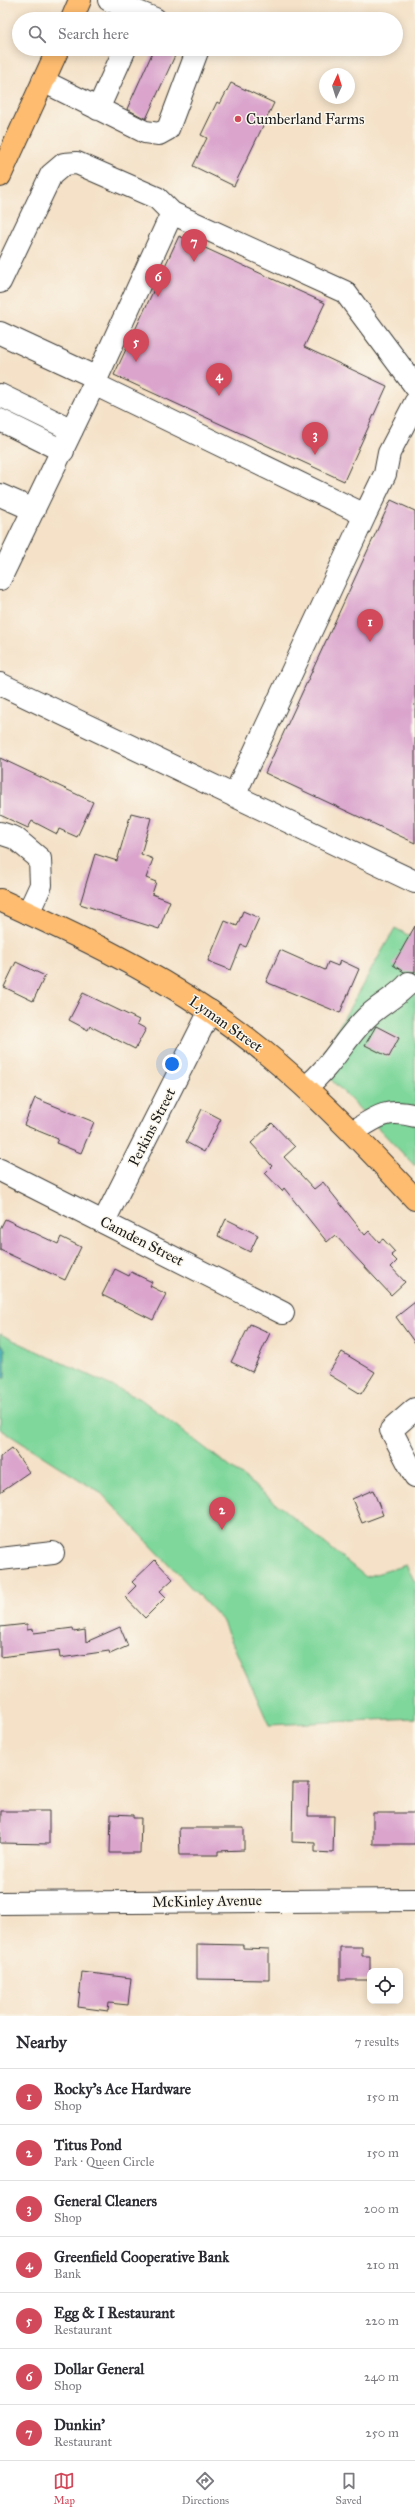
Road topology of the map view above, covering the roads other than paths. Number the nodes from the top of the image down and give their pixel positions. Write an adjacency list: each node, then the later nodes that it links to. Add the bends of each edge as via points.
1 (80, 0): 3 (main road)
2 (109, 0): 4 (street)
3 (75, 12)
4 (134, 12)
5 (55, 56): 8 (main road)
6 (122, 56): 9 (street)
7 (195, 56): 9 (street, via 168,129 159,134 145,132)
8 (43, 81): 9 (street); 10 (main road)
9 (98, 109)
10 (0, 176)
11 (172, 213): 12 (street, via 156,198 83,165 64,164 51,174); 14 (street); 15 (street, via 345,292)
12 (0, 282)
13 (0, 333): 14 (street)
14 (96, 381): 19 (street); 23 (street)
15 (415, 386)
16 (0, 395): 19 (street)
17 (415, 403): 23 (street, via 389,453 386,471)
18 (0, 420): 20 (street)
19 (72, 430): 20 (street)
20 (62, 451): 22 (street)
21 (0, 494): 22 (street)
22 (34, 510): 24 (street)
23 (365, 515): 26 (street)
24 (0, 579)
25 (0, 684): 26 (street)
26 (234, 796): 28 (street)
27 (0, 832): 30 (street, via 15,838 40,859 41,885)
28 (415, 882)
29 (0, 900): 30 (main road, Lyman Street)
30 (28, 913): 32 (main road, Lyman Street, via 153,976)
31 (409, 984): 33 (street, via 352,1032 324,1072)
32 (210, 1011): 33 (main road, Lyman Street); 38 (street, Perkins Street)
33 (306, 1087): 35 (main road, Lyman Street)
34 (415, 1116): 35 (street, via 390,1112 380,1114)
35 (352, 1132): 37 (main road, Lyman Street)
36 (0, 1170): 38 (street, Camden Street)
37 (415, 1199)
38 (104, 1221): 39 (street, Camden Street)
39 (283, 1313)
40 (415, 1410): 41 (street, via 391,1430)
41 (415, 1476)
42 (53, 1553): 43 (street)
43 (0, 1559)
44 (415, 1900): 45 (street, McKinley Avenue)
45 (0, 1903)

